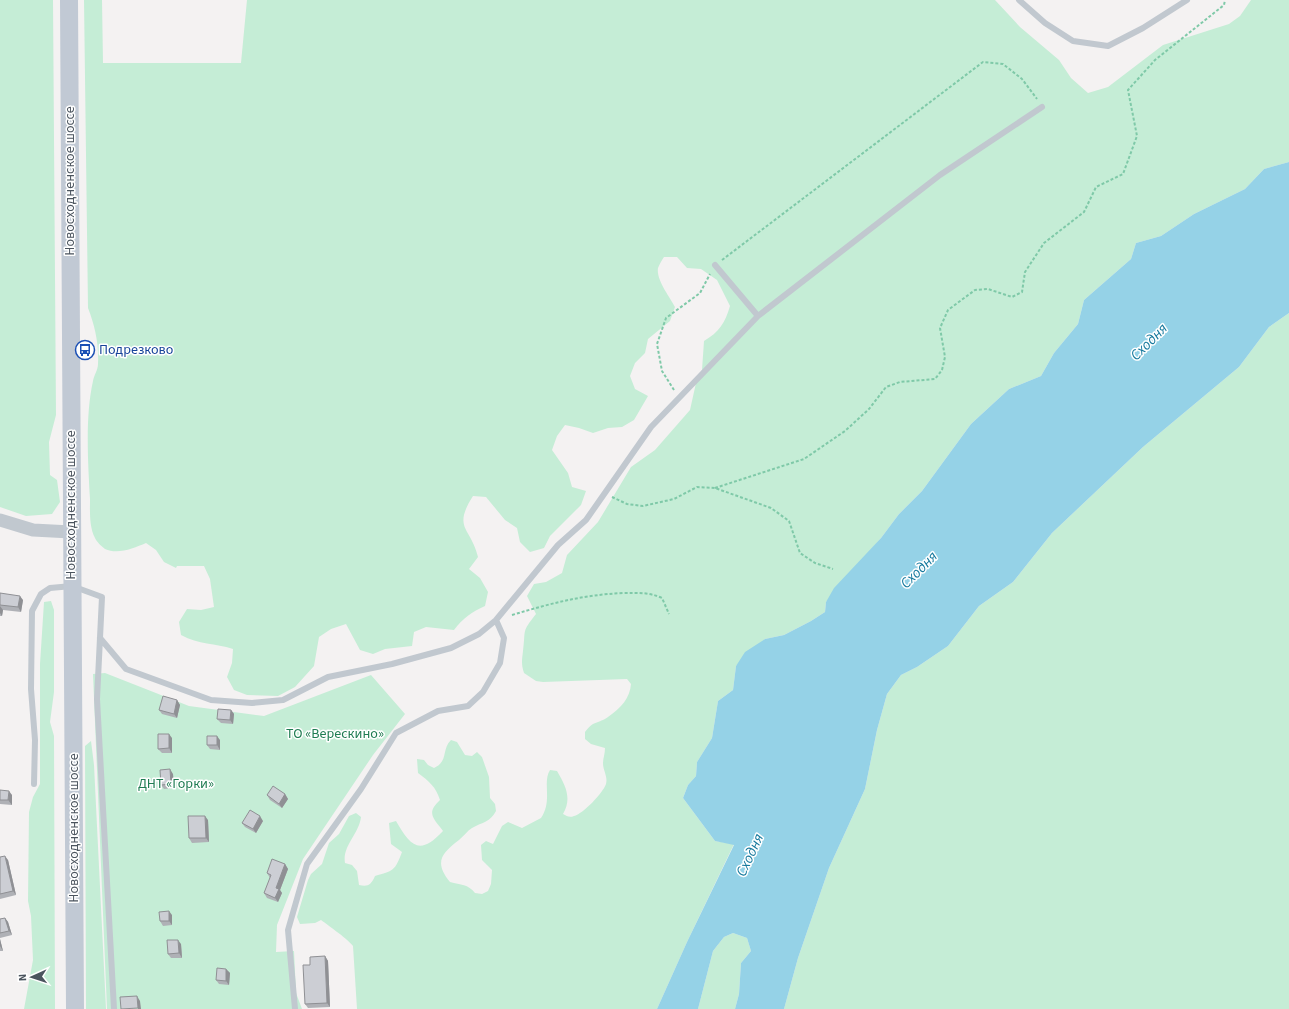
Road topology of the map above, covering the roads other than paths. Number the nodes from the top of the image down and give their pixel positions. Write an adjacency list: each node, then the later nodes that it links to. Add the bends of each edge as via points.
1 (69, 0): 8 (main road, Новосходненское шоссе)
2 (1019, 0): 3 (lane, via 1045,23 1073,40 1108,46 1143,28)
3 (1187, 0)
4 (1042, 107): 6 (lane, via 940,175)
5 (715, 265): 6 (lane)
6 (758, 316): 10 (lane, via 651,427 586,520 558,545)
7 (0, 520): 8 (street, via 33,530)
8 (71, 532): 9 (main road, Новосходненское шоссе)
9 (72, 586): 11 (lane, via 102,597); 12 (lane, via 50,588 41,594 32,611); 13 (main road, Новосходненское шоссе)
10 (496, 620): 11 (lane, via 478,634 451,648 392,664 328,677 283,700 252,703 211,700 126,669); 15 (lane, via 504,638 500,664 483,692 468,706 438,711 396,733 361,789 307,864 288,930)
11 (100, 638): 14 (lane, via 97,699)
12 (34, 784)
13 (75, 1009)
14 (114, 1009)
15 (295, 1009)

